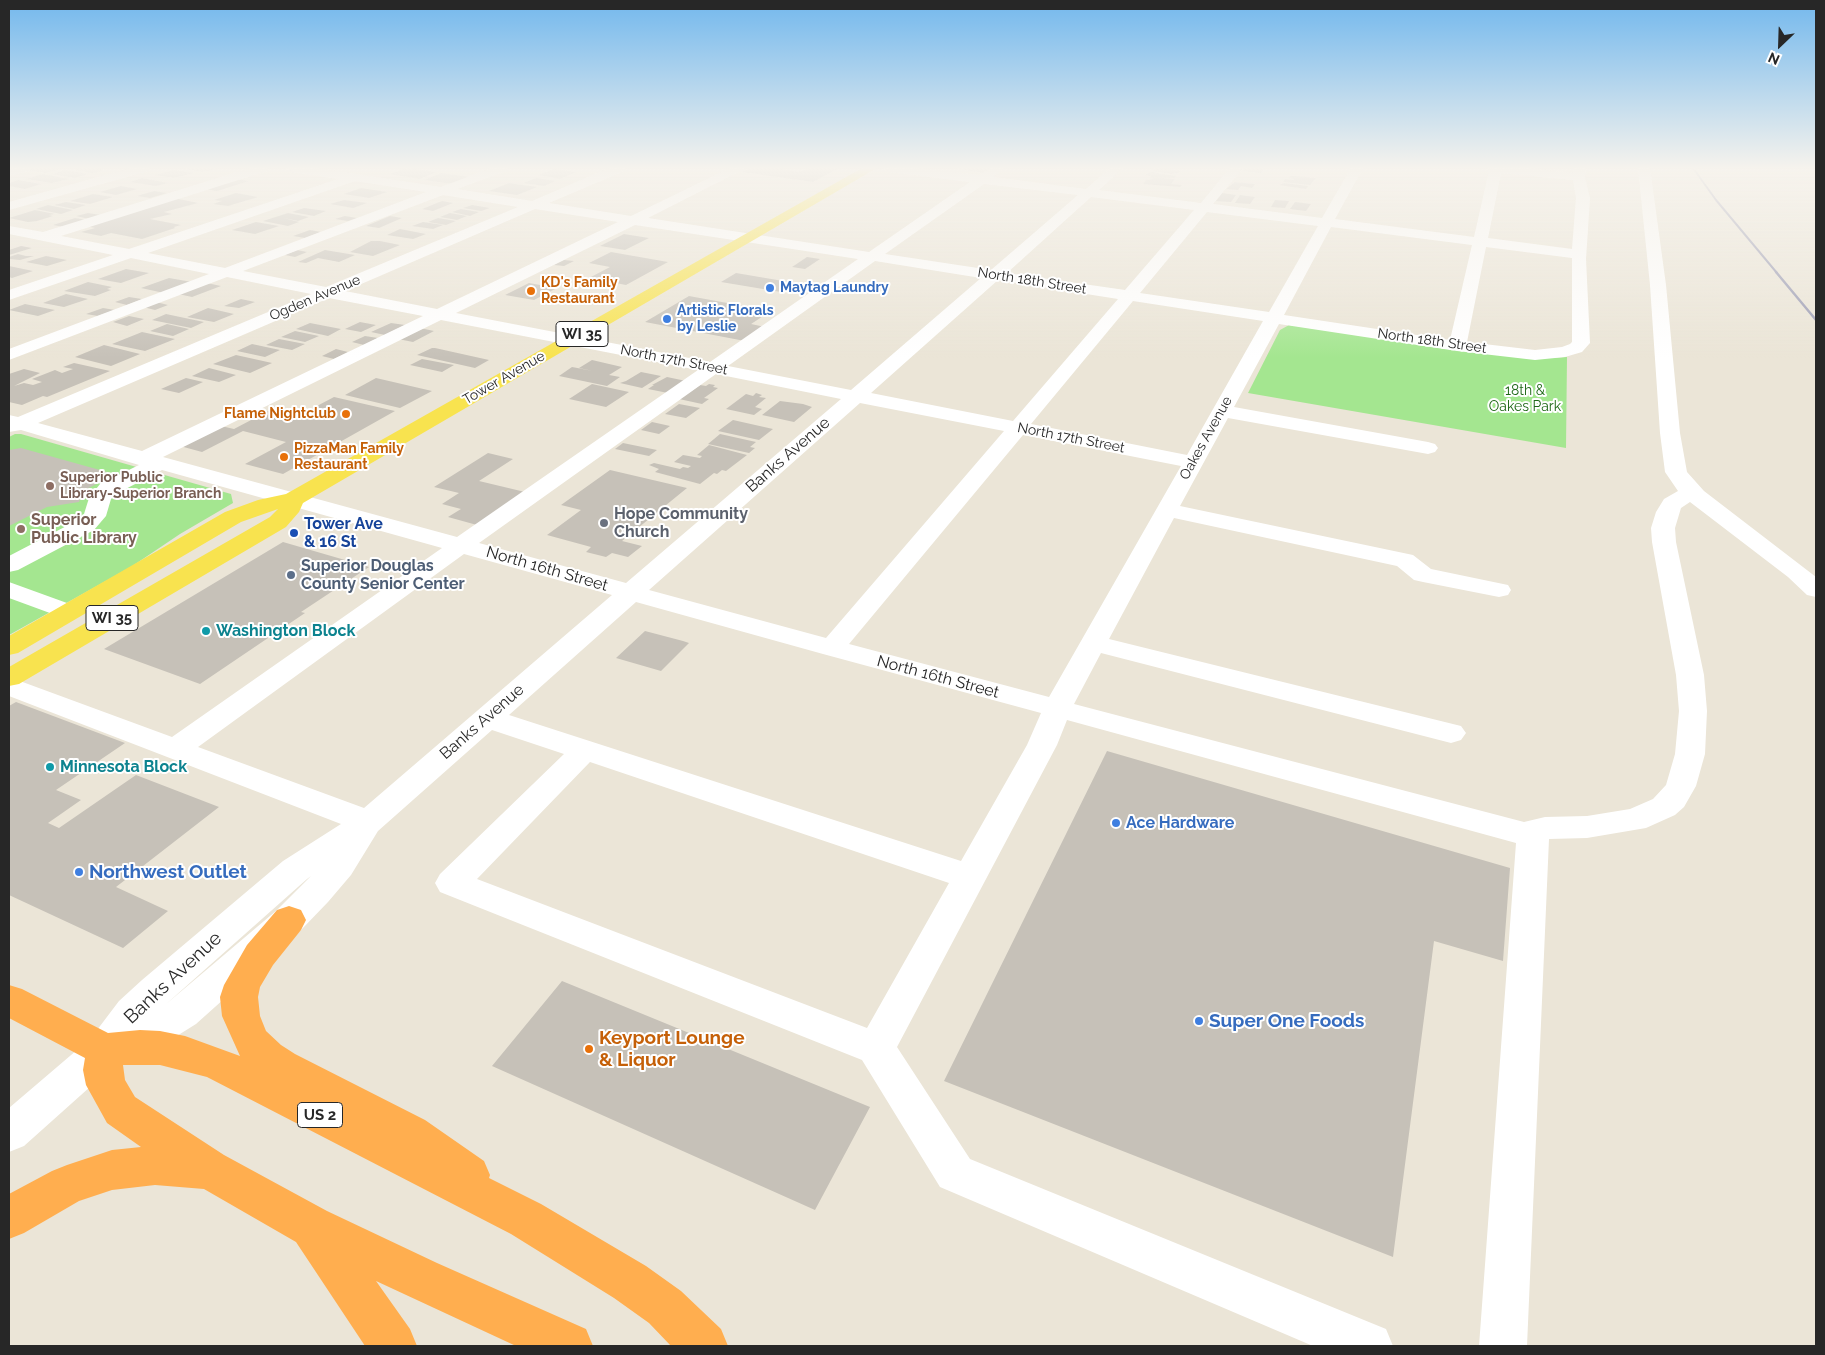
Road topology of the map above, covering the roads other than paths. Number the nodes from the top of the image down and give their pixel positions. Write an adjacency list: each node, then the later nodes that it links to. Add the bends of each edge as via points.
1 (58, 231): 16 (street)
2 (196, 231): 20 (street)
3 (334, 231): 23 (street)
4 (472, 231): 25 (street, Ogden Avenue)
5 (611, 231): 28 (street)
6 (706, 231): 18 (street, North 18th Street)
7 (761, 231): 18 (main road, Tower Avenue / WI 35)
8 (909, 231): 22 (street)
9 (1044, 231): 24 (street, Banks Avenue)
10 (1185, 231): 27 (street)
11 (1322, 231): 29 (street, Oakes Avenue)
12 (1398, 231): 19 (street)
13 (1482, 231): 19 (street)
14 (1581, 231): 21 (street)
15 (1652, 231): 41 (street, via 1674,466 1679,478)
16 (43, 236): 17 (street, North 17th Street); 20 (street, North 17th Street)
17 (12, 237)
18 (749, 238): 22 (street, North 18th Street); 30 (main road, Tower Avenue / WI 35)
19 (1480, 242): 21 (street); 31 (street)
20 (132, 253): 23 (street, North 17th Street); 26 (street)
21 (1579, 254): 31 (street, North 18th Street, via 1581,343 1576,348 1535,355)
22 (873, 257): 24 (street, North 18th Street); 33 (street)
23 (226, 272): 25 (street, North 17th Street); 32 (street)
24 (994, 275): 27 (street, North 18th Street); 34 (street, Banks Avenue)
25 (328, 292): 28 (street, North 17th Street); 36 (street, Ogden Avenue)
26 (9, 295)
27 (1130, 296): 29 (street, North 18th Street); 37 (street)
28 (440, 314): 30 (street, North 17th Street); 39 (street)
29 (1274, 318): 31 (street, North 18th Street); 35 (street, Oakes Avenue)
30 (571, 340): 33 (street, North 17th Street); 42 (main road, Tower Avenue / WI 35)
31 (1457, 346)
32 (9, 355)
33 (713, 368): 34 (street, North 17th Street); 44 (street)
34 (856, 396): 37 (street, North 17th Street); 49 (street, Banks Avenue)
35 (1221, 411): 38 (street); 40 (street, Oakes Avenue)
36 (12, 424): 39 (street, North 16th Street)
37 (1017, 428): 40 (street, North 17th Street); 53 (street)
38 (1428, 448)
39 (150, 461): 42 (street, North 16th Street); 45 (street, via 105,492 95,516 86,525)
40 (1192, 462): 43 (street, Oakes Avenue)
41 (1693, 493): 48 (street); 62 (street, via 1672,504 1663,528 1690,674 1693,711 1690,754 1681,786 1664,807 1635,820 1587,827 1545,828)
42 (293, 499): 44 (street, North 16th Street); 50 (main road, Tower Avenue / WI 35, via 266,504 233,518); 54 (main road, Tower Avenue / WI 35, via 288,512 278,522)
43 (1166, 510): 47 (street, via 1405,560 1423,575); 51 (street, Oakes Avenue)
44 (461, 544): 49 (street, North 16th Street); 59 (street)
45 (9, 564)
46 (9, 589): 50 (street)
47 (1499, 590)
48 (1816, 590)
49 (631, 592): 53 (street, North 16th Street); 57 (street, Banks Avenue)
50 (69, 612): 52 (main road, Tower Avenue / WI 35)
51 (1093, 642): 56 (street, Oakes Avenue); 58 (street)
52 (9, 647)
53 (832, 648): 56 (street, North 16th Street)
54 (9, 678)
55 (9, 686): 59 (street)
56 (1057, 709): 62 (street, North 16th Street); 63 (street, Oakes Avenue, via 1042,745)
57 (487, 718): 60 (street); 61 (street, Banks Avenue)
58 (1451, 733)
59 (175, 749): 61 (street)
60 (585, 750): 63 (street); 66 (street, via 452,883)
61 (368, 822): 64 (street, Banks Avenue, via 339,866); 67 (street, Banks Avenue, via 306,862 248,909 132,1012)
62 (1526, 833): 77 (street, via 1533,836)
63 (970, 877): 66 (street, Oakes Avenue)
64 (289, 920): 67 (street, Banks Avenue, via 174,1019 148,1034); 71 (highway, via 260,955 242,985 239,997 241,1016 252,1042 281,1066 422,1140)
65 (9, 1000): 67 (highway)
66 (876, 1048): 76 (street, via 954,1173)
67 (105, 1050): 68 (street, Banks Avenue); 69 (highway, via 103,1070 106,1085 121,1110); 71 (highway, US 2, via 160,1048 219,1064)
68 (9, 1133)
69 (209, 1169): 70 (highway, via 155,1166 112,1170 67,1185); 72 (highway)
70 (9, 1218)
71 (526, 1219): 75 (highway, US 2, via 630,1282 665,1307)
72 (311, 1226): 73 (highway); 74 (highway)
73 (393, 1346)
74 (569, 1346)
75 (704, 1346)
76 (1369, 1346)
77 (1503, 1346)

